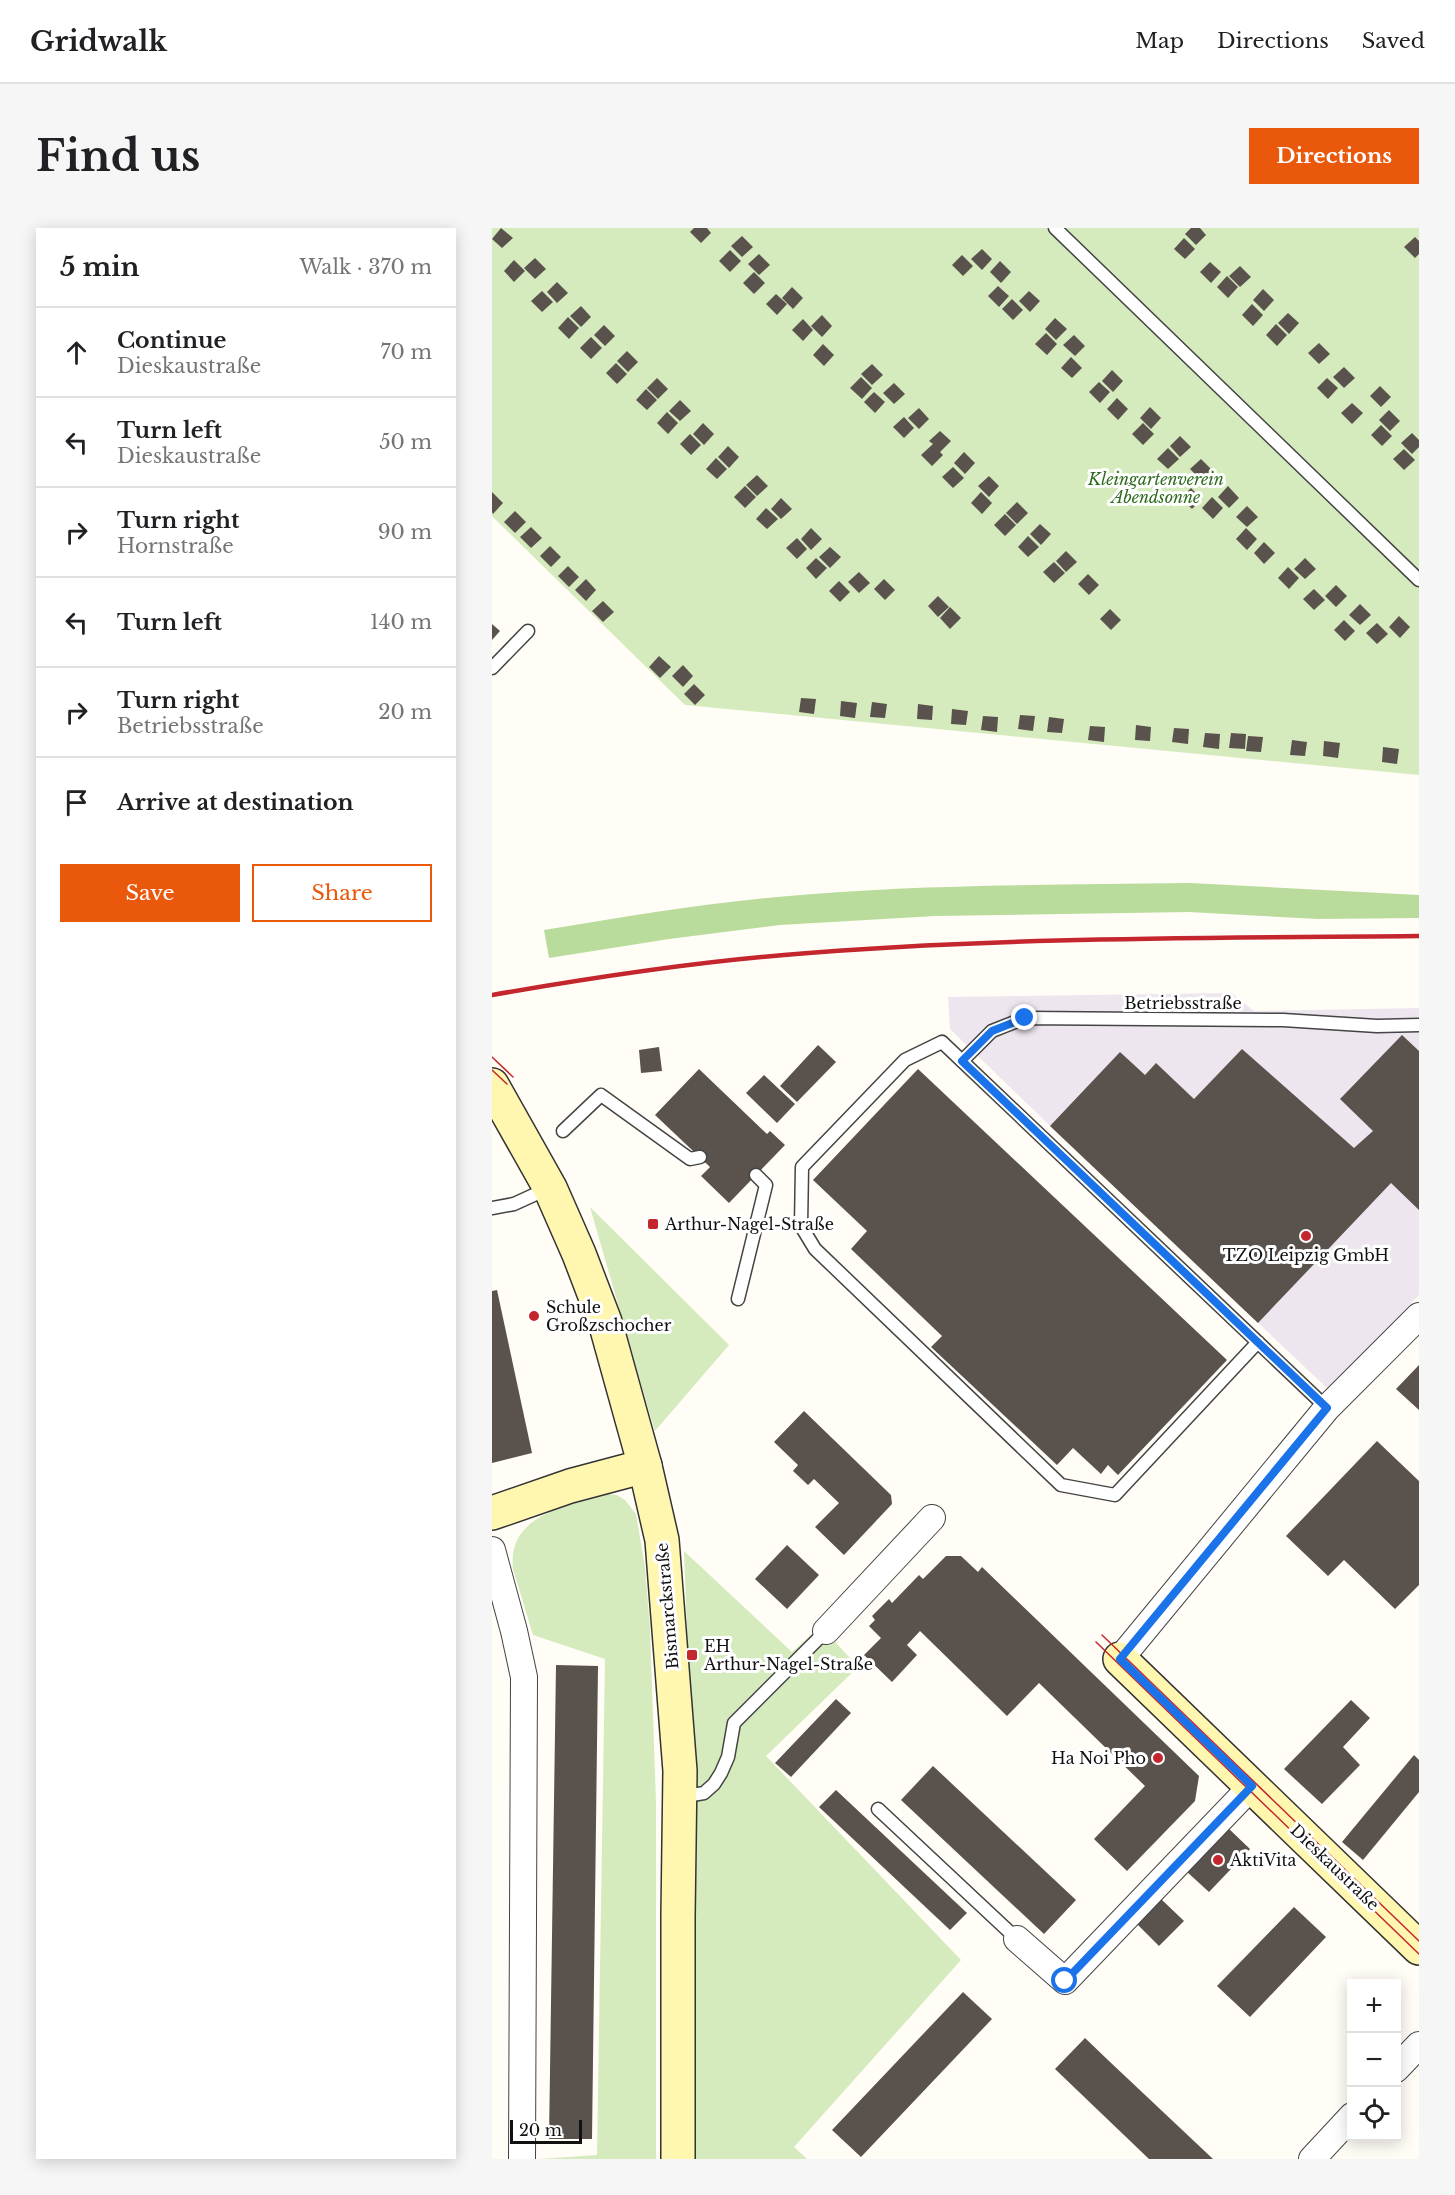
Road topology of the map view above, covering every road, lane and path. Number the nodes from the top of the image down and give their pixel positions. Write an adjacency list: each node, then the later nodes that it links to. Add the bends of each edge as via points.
1 (1055, 228): 2 (lane)
2 (1419, 580)
3 (528, 631): 4 (lane)
4 (492, 668)
5 (1419, 1026): 6 (lane, Betriebsstraße, via 1283,1020 1025,1018 992,1031)
6 (962, 1061): 15 (lane); 15 (lane, via 942,1042 905,1060 802,1167 801,1226 815,1249 1061,1485 1115,1495)
7 (492, 1085): 11 (street, Bismarckstraße)
8 (563, 1131): 9 (lane, via 601,1095 690,1159)
9 (700, 1157)
10 (756, 1175): 13 (lane, via 766,1185)
11 (550, 1188): 12 (lane, via 514,1204); 17 (street, Bismarckstraße, via 605,1322)
12 (492, 1208)
13 (738, 1299)
14 (1419, 1316): 16 (street)
15 (1257, 1342): 16 (lane)
16 (1327, 1408): 22 (street)
17 (645, 1466): 18 (street); 24 (street, Bismarckstraße, via 662,1540)
18 (492, 1513)
19 (932, 1518): 21 (street)
20 (492, 1550): 31 (street, via 524,1677)
21 (826, 1631): 24 (lane, via 734,1723 728,1757 714,1784 704,1793)
22 (1120, 1659): 23 (street, Dieskaustraße)
23 (1252, 1786): 26 (street, via 1065,1981); 27 (street, Dieskaustraße)
24 (680, 1797): 32 (street, Bismarckstraße)
25 (878, 1809): 26 (lane)
26 (1017, 1939)
27 (1419, 1948)
28 (1419, 2045): 29 (street)
29 (1401, 2064)
30 (1347, 2121): 33 (street)
31 (522, 2159)
32 (678, 2159)
33 (1312, 2159)

